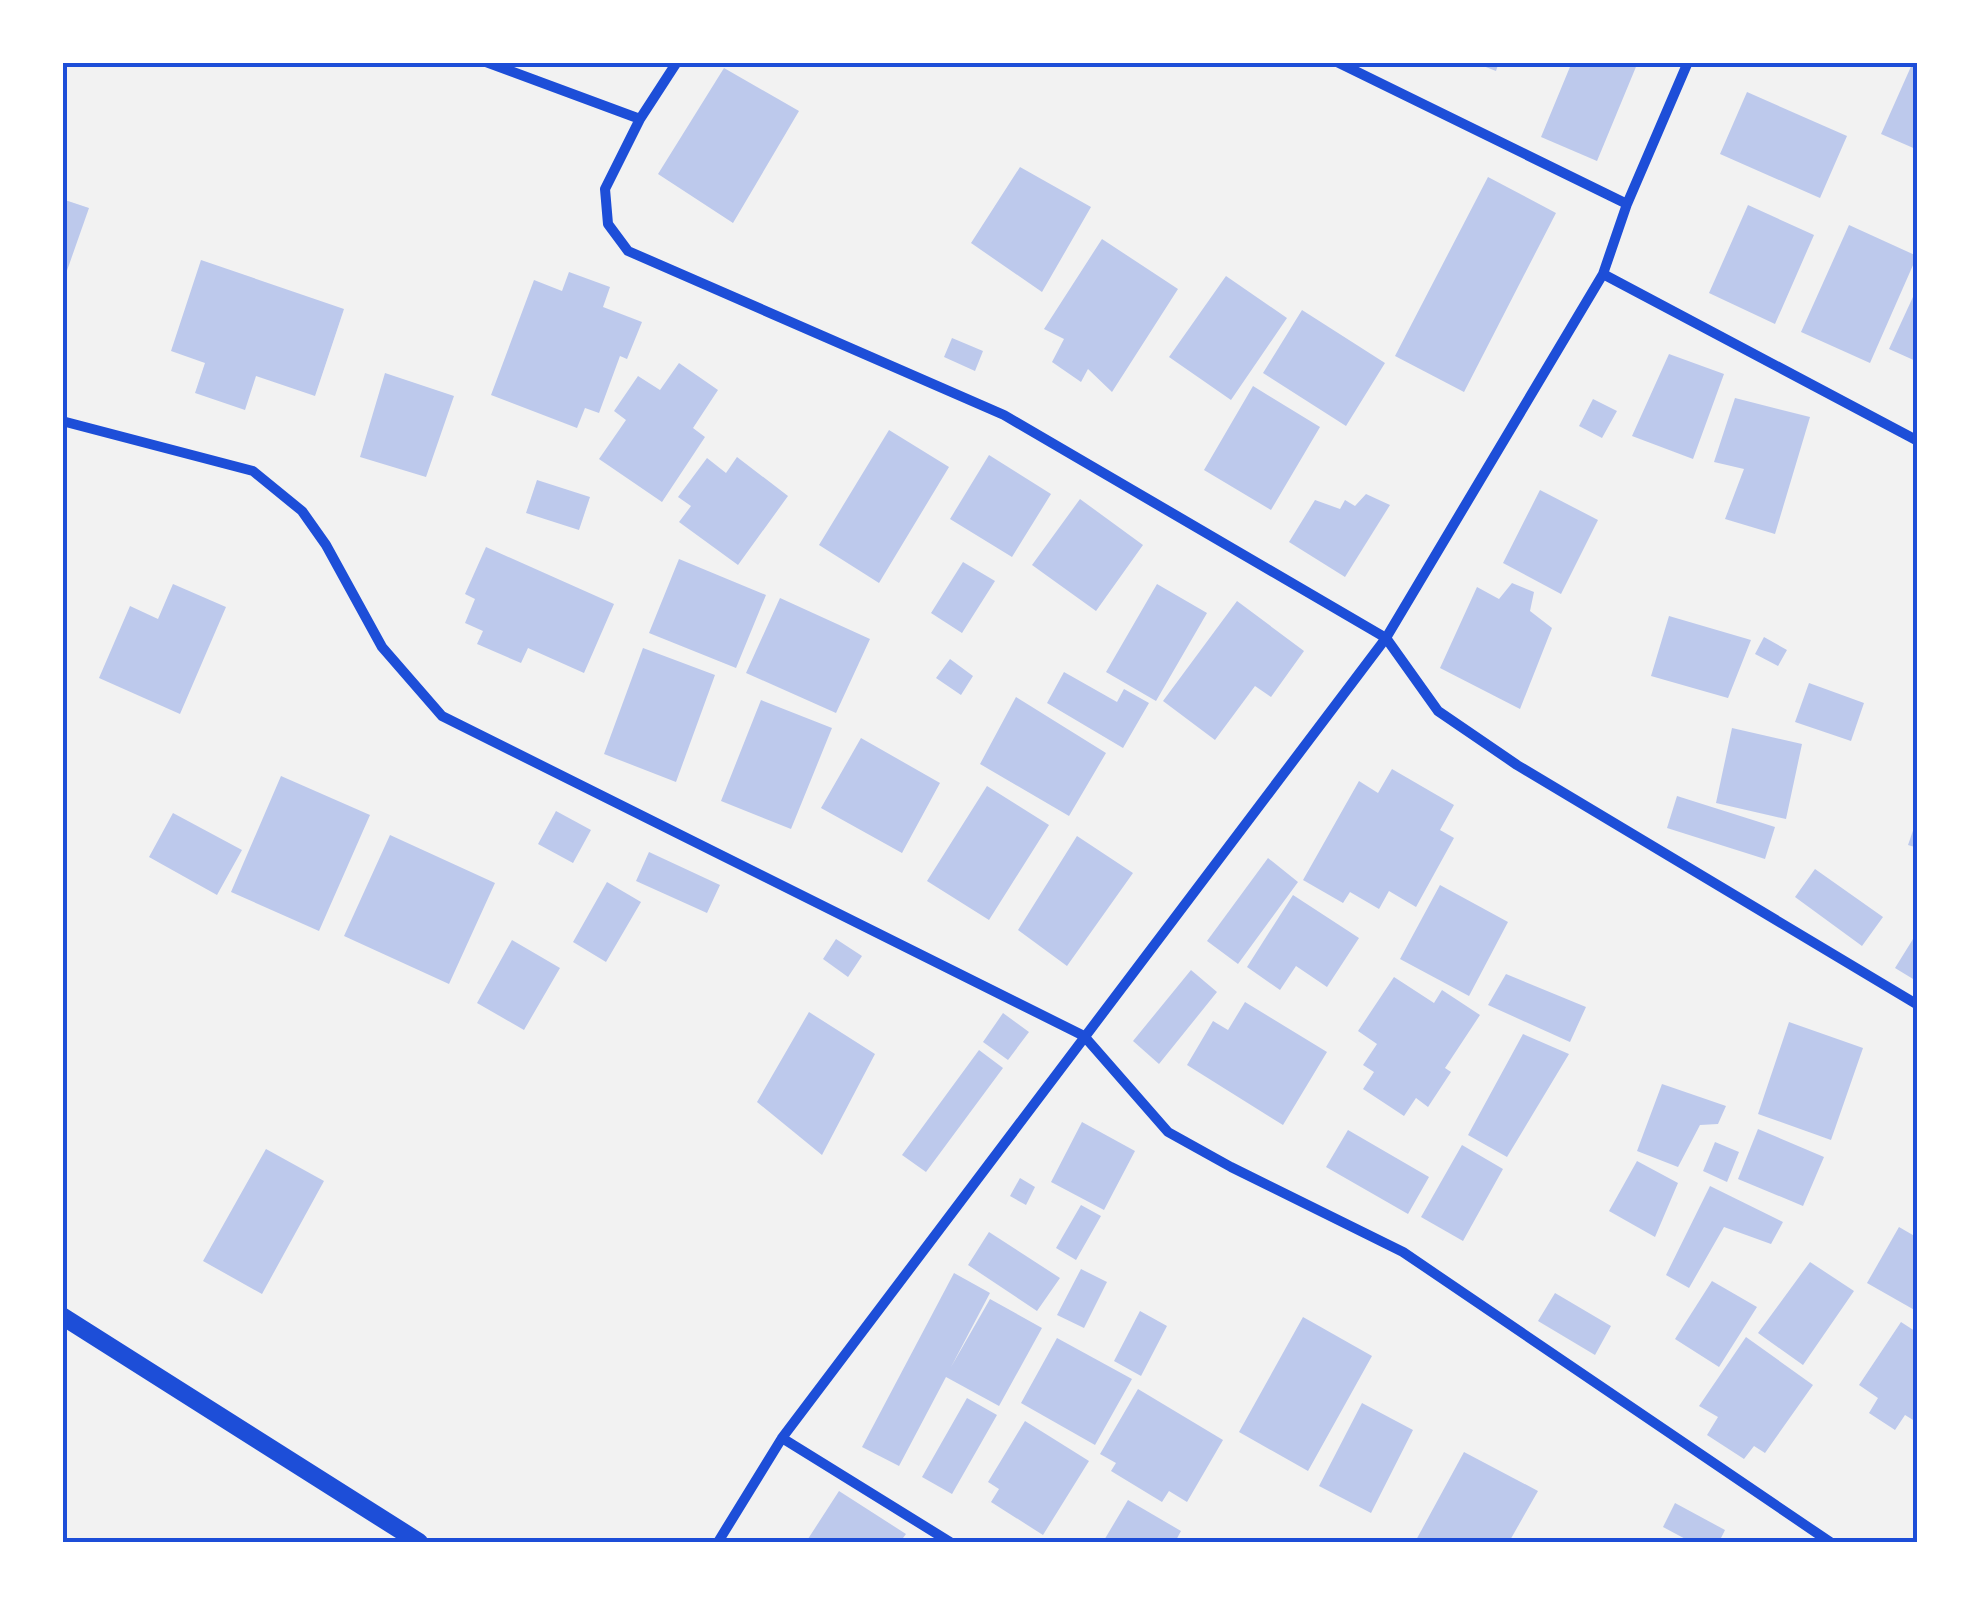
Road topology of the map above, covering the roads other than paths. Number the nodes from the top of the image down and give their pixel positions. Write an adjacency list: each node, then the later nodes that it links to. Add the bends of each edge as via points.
1 (486, 62): 5 (street)
2 (677, 62): 5 (street)
3 (1337, 62): 6 (street)
4 (1688, 62): 6 (street)
5 (640, 118): 10 (street, via 604,189 608,224 628,251 1004,415)
6 (1628, 204): 7 (street)
7 (1604, 274): 9 (street); 10 (street)
8 (62, 421): 12 (street, via 253,470 302,511 382,647 442,716)
9 (1918, 441)
10 (1386, 638): 11 (street, via 1438,711); 12 (street)
11 (1918, 1005)
12 (1084, 1036): 14 (street); 18 (street, via 1168,1132 1403,1252)
13 (62, 1316): 15 (street)
14 (782, 1438): 16 (street); 17 (street)
15 (419, 1542)
16 (718, 1542)
17 (950, 1542)
18 (1830, 1542)

